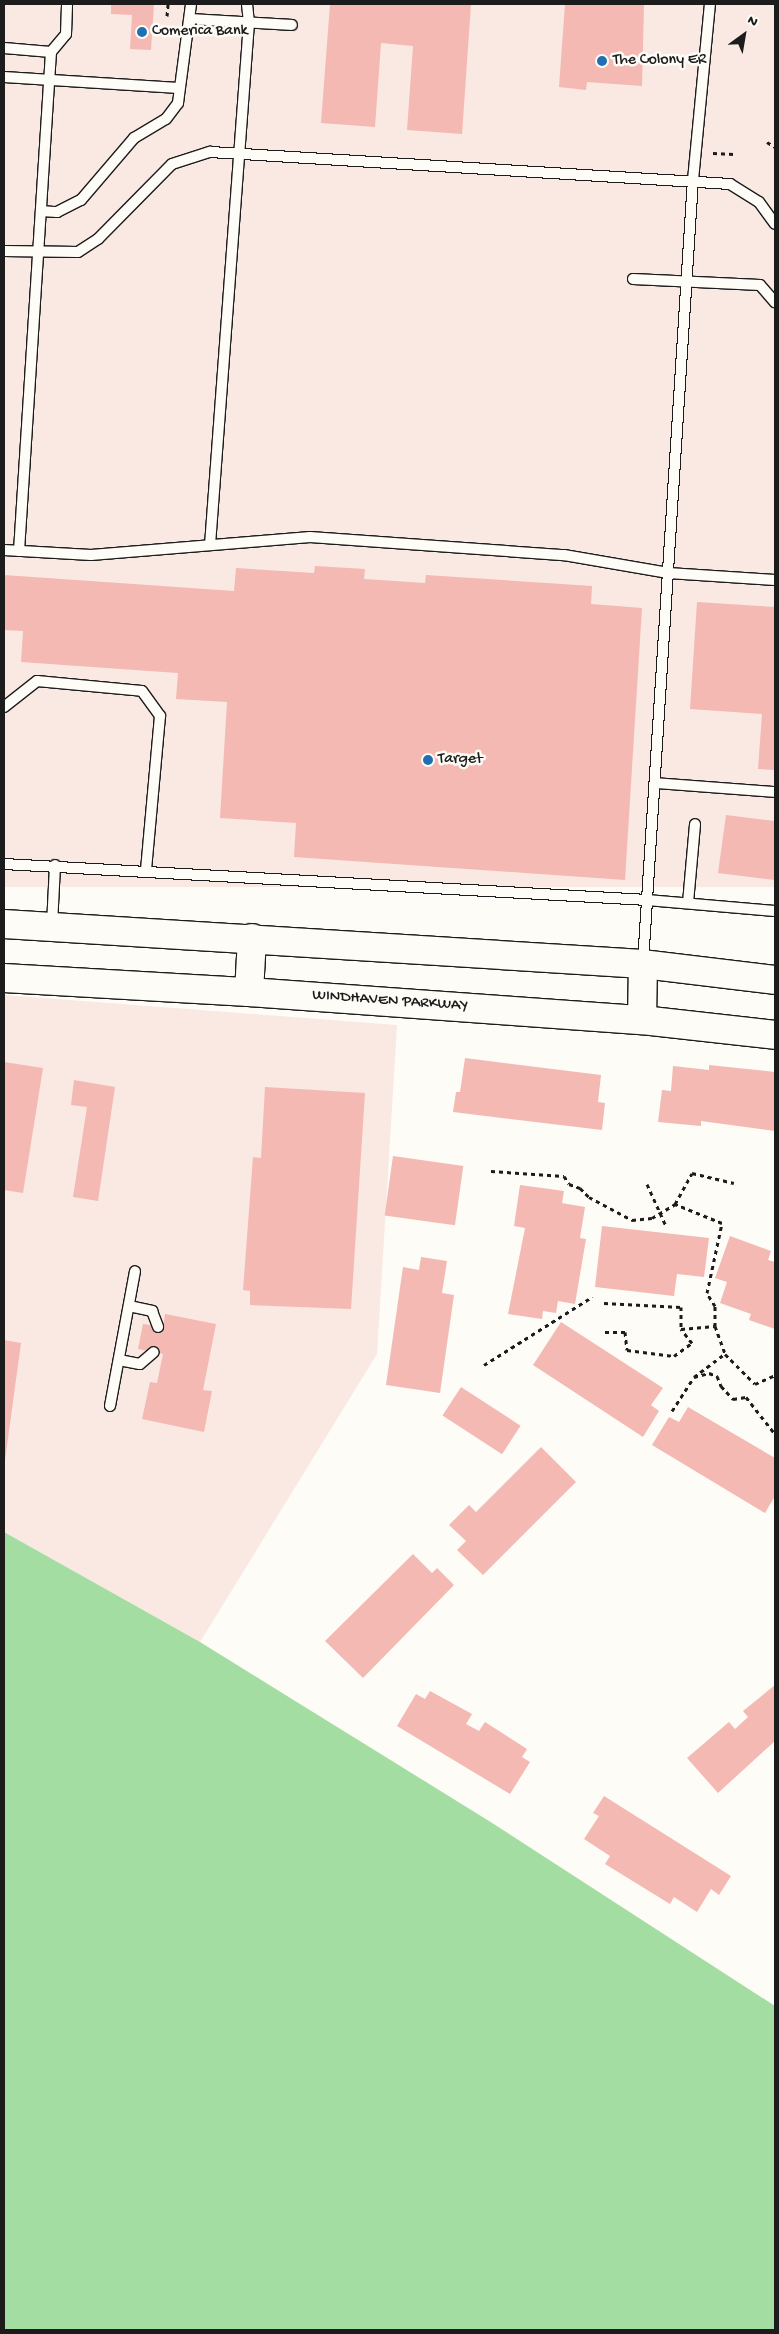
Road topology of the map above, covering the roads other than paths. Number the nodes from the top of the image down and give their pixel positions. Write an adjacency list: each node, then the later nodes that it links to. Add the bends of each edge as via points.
1 (68, 4): 9 (lane, via 66,34)
2 (191, 4): 5 (lane)
3 (710, 4): 14 (lane)
4 (249, 6): 6 (lane)
5 (191, 19): 6 (lane); 12 (lane)
6 (249, 22): 7 (lane); 13 (lane)
7 (292, 26)
8 (4, 48): 9 (lane)
9 (50, 52): 11 (lane)
10 (4, 77): 11 (lane)
11 (50, 80): 12 (lane); 15 (lane)
12 (180, 88): 15 (lane, via 178,103 166,119 134,138 81,200 57,212)
13 (240, 151): 14 (lane); 18 (lane, via 210,152 172,164 98,239 78,252); 22 (lane)
14 (692, 180): 16 (lane, via 730,184 759,202); 20 (lane)
15 (41, 211): 18 (lane)
16 (775, 224)
17 (4, 251): 18 (lane)
18 (38, 253): 24 (lane)
19 (633, 279): 20 (lane)
20 (686, 282): 21 (lane, via 760,285); 25 (lane)
21 (775, 302)
22 (210, 545): 24 (lane, via 90,555); 25 (lane, via 310,537 564,555)
23 (4, 550): 24 (lane)
24 (19, 551)
25 (668, 574): 26 (lane); 28 (lane)
26 (775, 580)
27 (4, 707): 33 (lane, via 37,681 142,691 160,716)
28 (655, 783): 29 (lane); 34 (lane)
29 (775, 792)
30 (695, 824): 35 (lane)
31 (4, 864): 32 (lane)
32 (55, 866): 33 (lane); 38 (lane)
33 (146, 871): 34 (lane)
34 (647, 900): 35 (lane); 40 (lane)
35 (688, 903): 36 (lane)
36 (775, 911)
37 (4, 924): 38 (main road)
38 (52, 925): 39 (main road)
39 (252, 938): 40 (main road); 43 (main road)
40 (643, 964): 42 (main road); 44 (main road)
41 (4, 978): 43 (main road, WINDHAVEN PARKWAY)
42 (775, 980)
43 (249, 992): 44 (main road, WINDHAVEN PARKWAY)
44 (642, 1020): 45 (main road, WINDHAVEN PARKWAY)
45 (775, 1035)
46 (135, 1271): 47 (lane)
47 (129, 1306): 48 (lane, via 152,1311); 50 (lane)
48 (158, 1327)
49 (154, 1352): 50 (lane, via 140,1364)
50 (119, 1360): 51 (lane)
51 (110, 1406)

